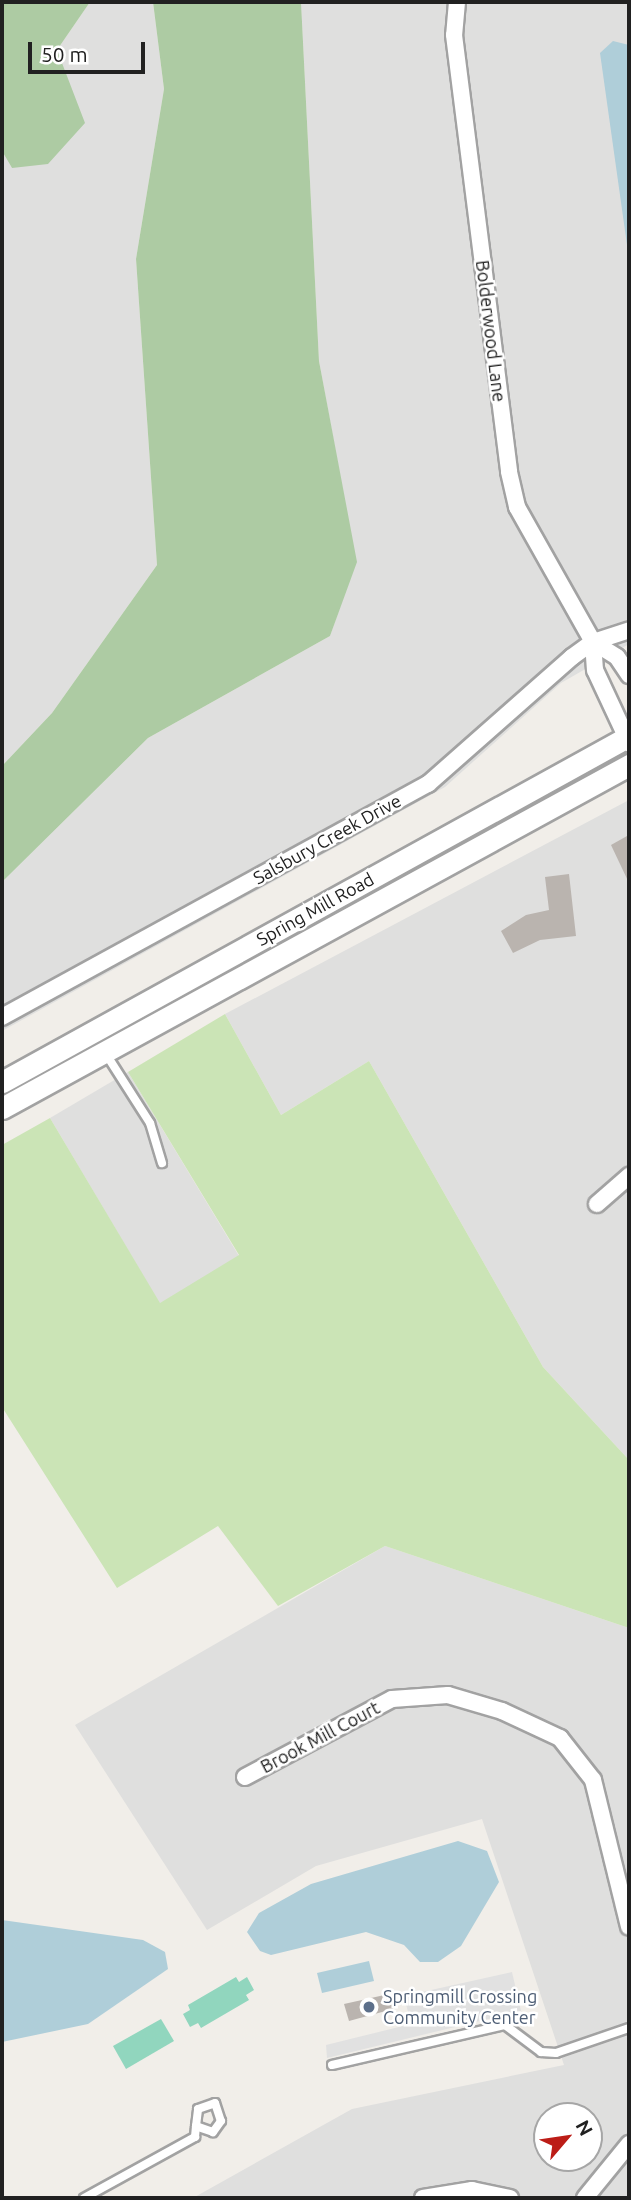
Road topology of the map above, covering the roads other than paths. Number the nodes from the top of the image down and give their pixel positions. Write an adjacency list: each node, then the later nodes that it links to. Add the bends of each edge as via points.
1 (457, 2): 3 (street, Bolderwood Lane, via 454,34 509,472 517,507)
2 (629, 630): 3 (street, Salsbury Creek Drive)
3 (593, 642): 4 (street, Bolderwood Lane, via 617,657); 5 (street, Bolderwood Lane, via 595,670); 7 (street, Salsbury Creek Drive, via 428,784)
4 (629, 675)
5 (628, 739): 9 (street, Spring Mill Road)
6 (629, 765): 8 (street, Spring Mill Road)
7 (2, 1017)
8 (104, 1052): 10 (street, Spring Mill Road); 11 (lane, via 150,1123)
9 (2, 1082)
10 (2, 1108)
11 (162, 1163)
12 (629, 1176): 13 (street)
13 (597, 1204)
14 (244, 1777): 15 (street, Brook Mill Court, via 393,1699 447,1695 502,1711 560,1738 593,1780)
15 (629, 1927)
16 (629, 2028): 17 (lane, via 556,2053 541,2052 505,2025)
17 (332, 2065)
18 (196, 2126): 20 (lane, via 195,2137)
19 (629, 2144): 23 (street)
20 (84, 2198)
21 (423, 2198): 22 (street, via 472,2190)
22 (510, 2198)
23 (585, 2198)

